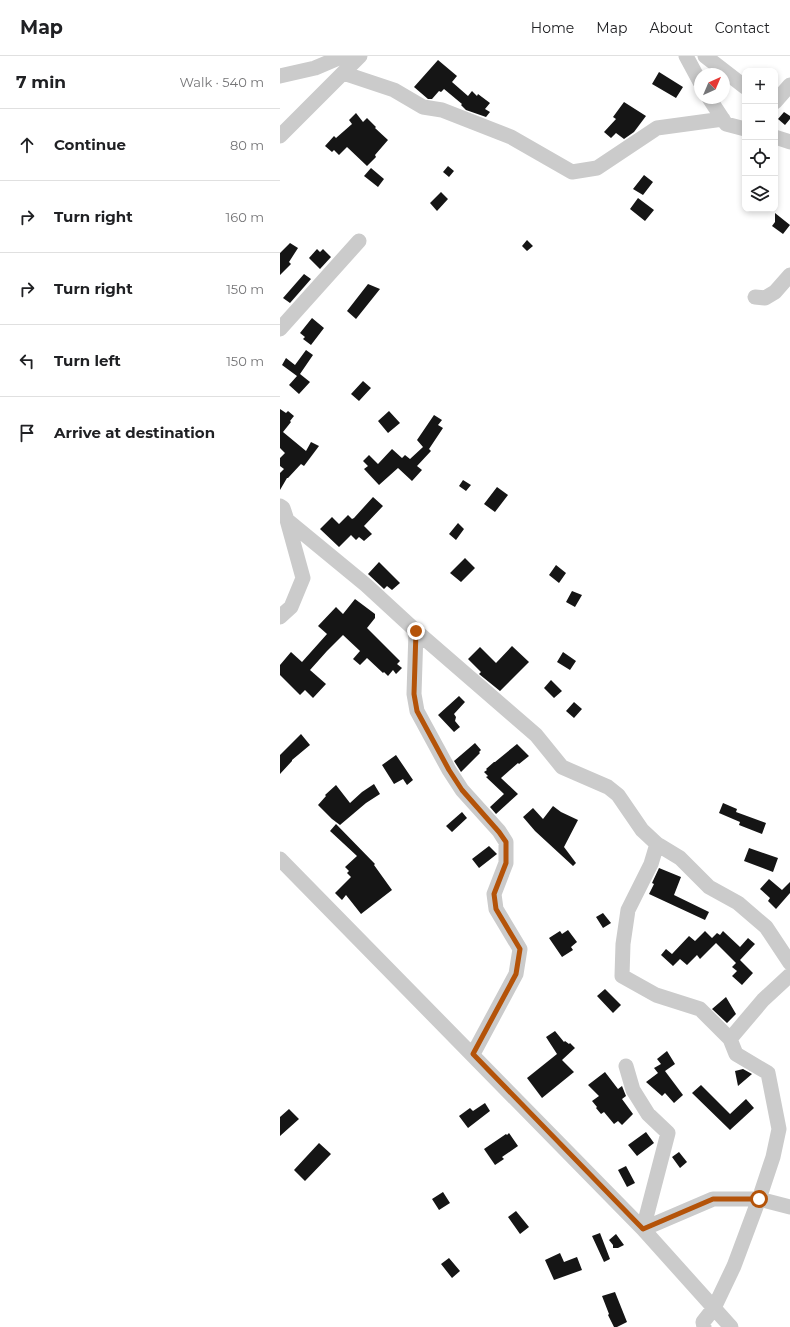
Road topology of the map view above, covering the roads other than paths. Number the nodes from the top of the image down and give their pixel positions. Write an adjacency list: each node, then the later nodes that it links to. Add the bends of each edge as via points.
1 (343, 56): 7 (street, via 315,68)
2 (360, 56): 6 (street)
3 (686, 56): 5 (street)
4 (705, 56): 8 (street)
5 (694, 71)
6 (343, 73): 12 (street, via 394,90 423,107 442,110 511,138 572,172 597,168 657,128); 14 (street)
7 (280, 76)
8 (742, 85)
9 (790, 85): 10 (street)
10 (778, 99)
11 (713, 104): 12 (street)
12 (723, 118): 13 (street, via 726,124)
13 (742, 128)
14 (280, 136)
15 (778, 138): 16 (street)
16 (790, 142)
17 (359, 241): 20 (street)
18 (790, 275): 19 (street, via 775,292 765,298)
19 (755, 297)
20 (280, 329)
21 (280, 506): 22 (street)
22 (288, 520): 23 (street, via 303,578 291,607); 24 (street)
23 (280, 617)
24 (416, 631): 25 (street, via 536,735 562,767 608,787 618,795 642,830); 30 (street, via 414,694 417,711 462,790 506,842 506,863 494,894 496,909 520,949 516,974)
25 (657, 844): 27 (street, via 680,858 709,888 738,903 766,927); 29 (street, via 651,864 628,910 622,976 656,995 700,1009)
26 (280, 859): 30 (street)
27 (790, 963)
28 (790, 975): 29 (street, via 763,1000)
29 (730, 1039): 32 (street, via 736,1054 768,1073 779,1129)
30 (473, 1054): 34 (street)
31 (626, 1066): 34 (street, via 633,1090 644,1108 668,1132)
32 (759, 1199): 33 (street); 34 (street, via 713,1199); 35 (street, via 734,1266)
33 (790, 1206)
34 (643, 1229): 35 (street)
35 (714, 1308): 36 (street, via 703,1322); 37 (street)
36 (704, 1327)
37 (731, 1327)

